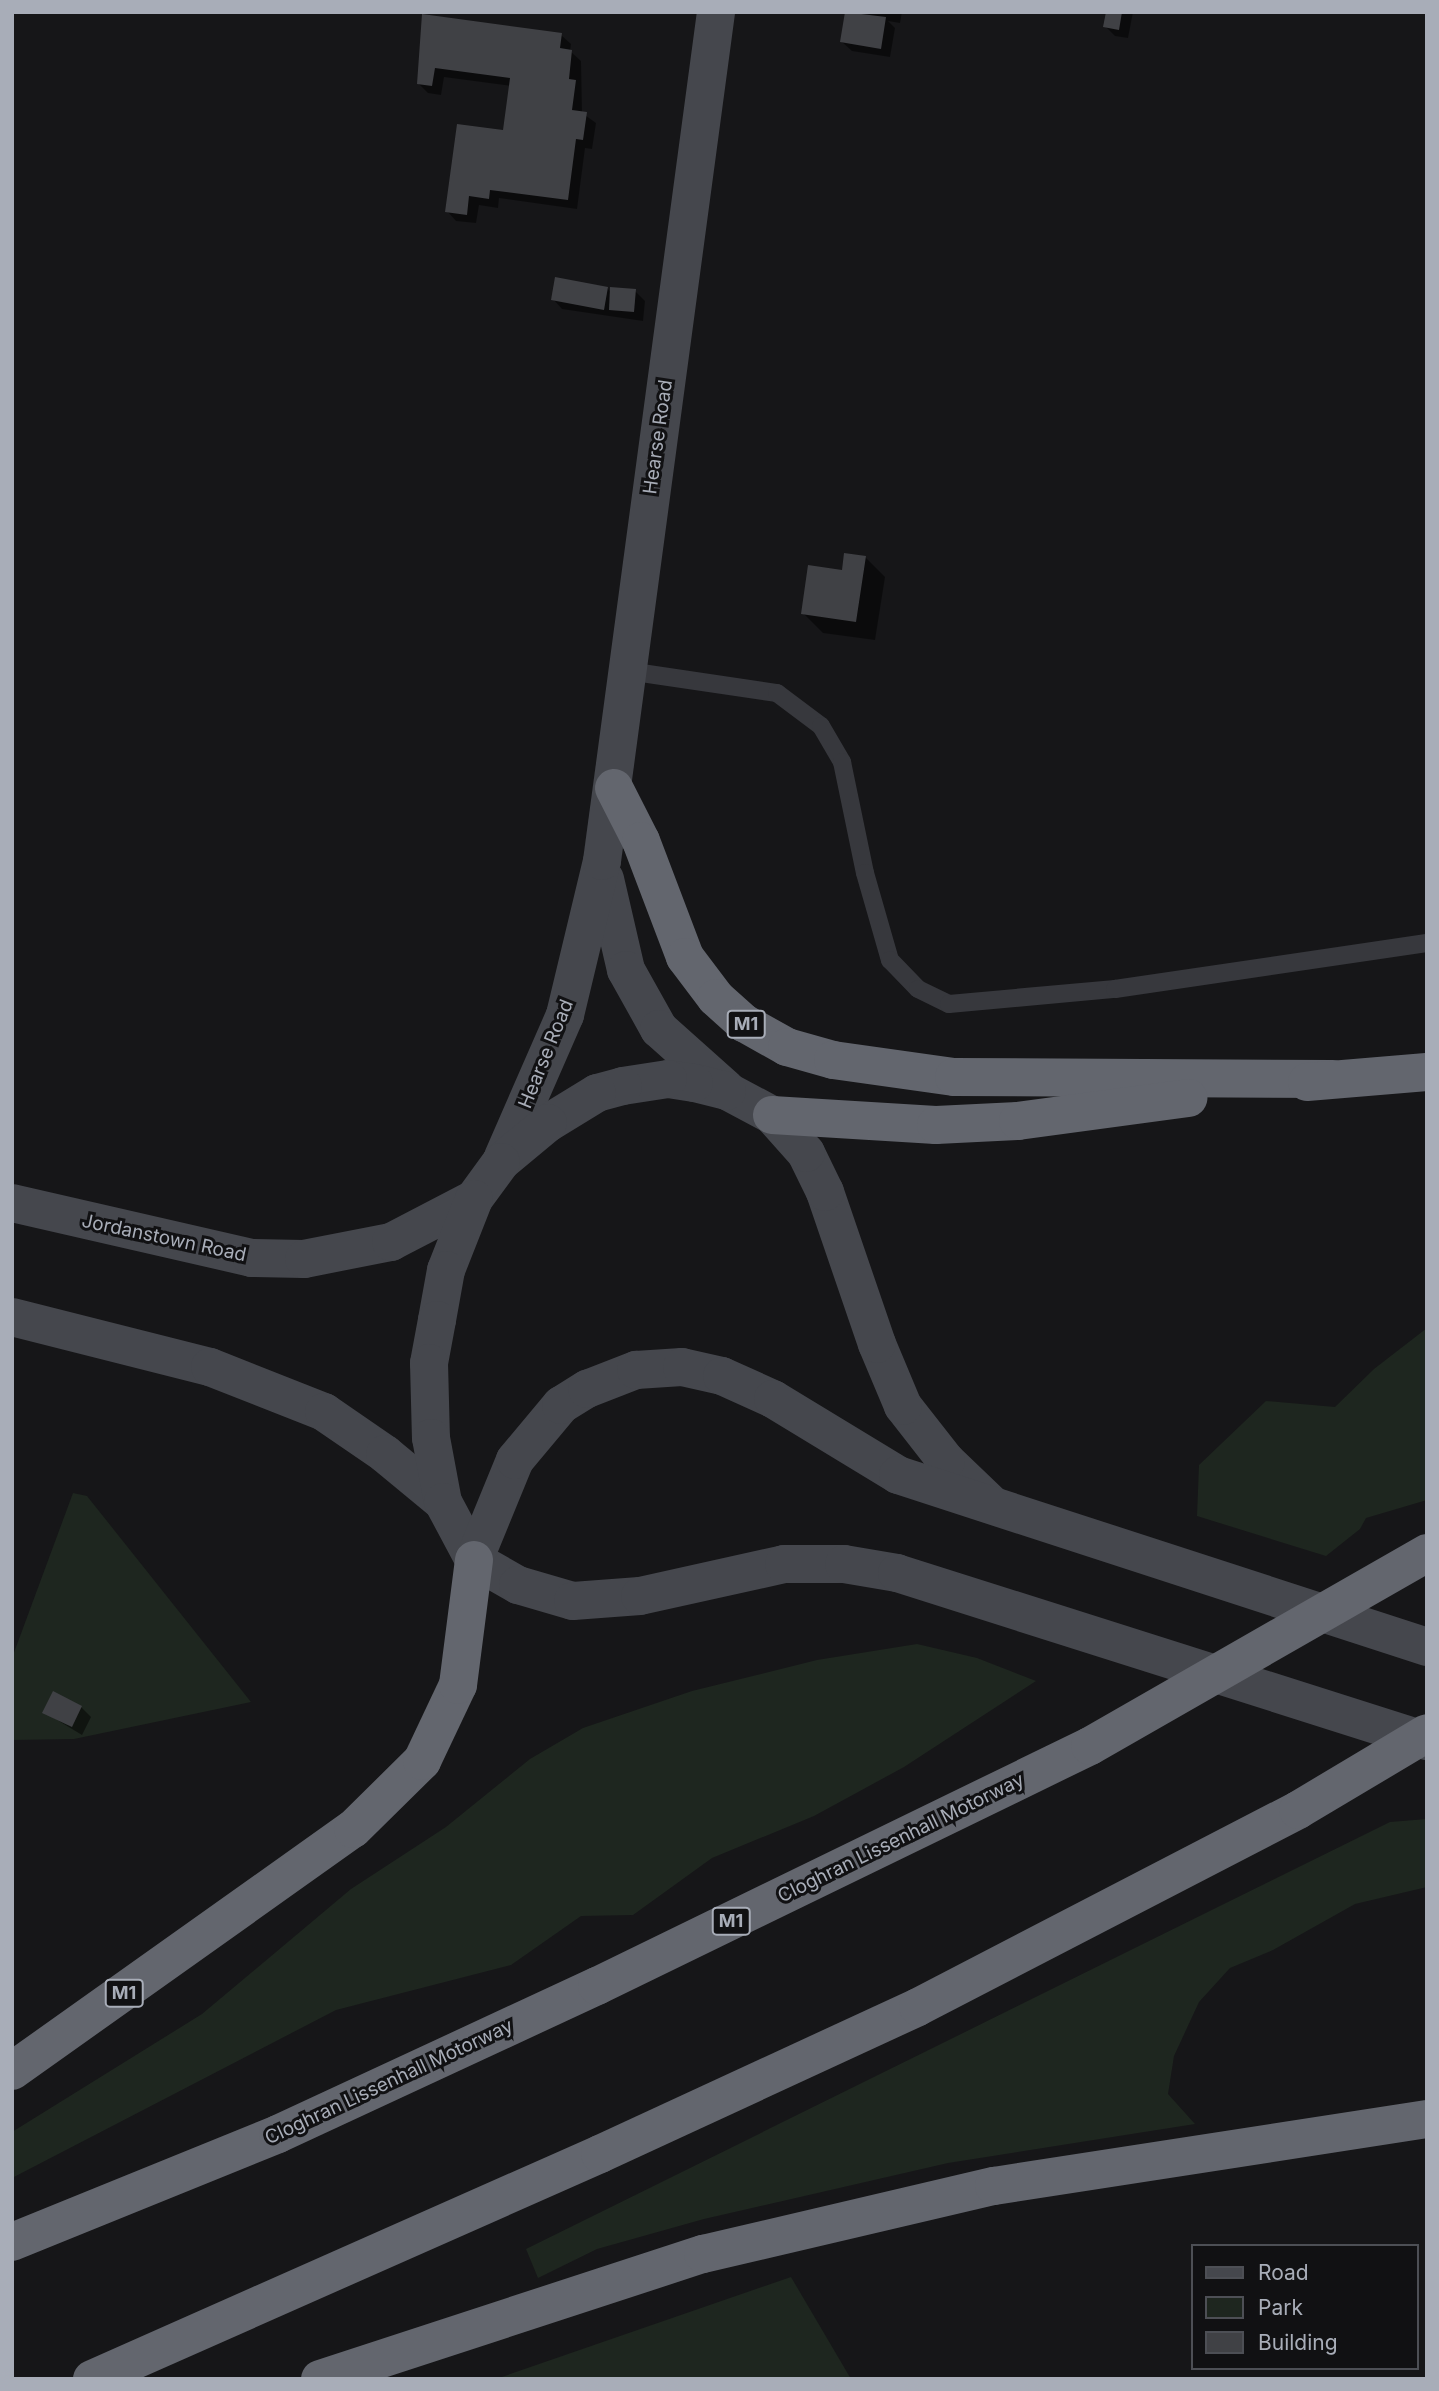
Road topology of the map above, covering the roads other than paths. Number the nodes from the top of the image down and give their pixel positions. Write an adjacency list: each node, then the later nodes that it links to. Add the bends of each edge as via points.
1 (716, 12): 2 (main road, Hearse Road)
2 (628, 671): 3 (main road, Hearse Road); 5 (lane, via 777,693 821,726 842,762 865,873 890,960 918,989 949,1004 1115,989)
3 (614, 788): 4 (main road, Hearse Road); 7 (highway, M1, via 641,841 685,957 716,998 744,1023 787,1048 833,1060 954,1077)
4 (602, 861): 8 (main road, Hearse Road, via 610,917 626,970 659,1029); 10 (main road, Hearse Road, via 565,1015)
5 (1427, 943)
6 (1427, 1072): 7 (highway, M1)
7 (1333, 1079): 9 (highway, M1, via 1018,1121 936,1125)
8 (727, 1091): 9 (main road); 10 (main road, via 668,1079 597,1093)
9 (772, 1115): 15 (main road, via 806,1153 825,1192 877,1345 904,1406 946,1461)
10 (501, 1162): 11 (main road)
11 (474, 1199): 12 (main road, Jordanstown Road, via 391,1242 304,1259 252,1258); 14 (main road, via 446,1270 429,1363 431,1438)
12 (12, 1203)
13 (12, 1317): 14 (main road, via 210,1367 324,1412)
14 (443, 1502): 17 (main road)
15 (990, 1503): 17 (main road, M1, via 898,1475 773,1399 722,1376 682,1367 636,1370 587,1389 540,1426 516,1460); 18 (main road)
16 (1427, 1553): 23 (highway, Cloghran Lissenhall Motorway / M1, via 1090,1746 597,1986 278,2134)
17 (474, 1560): 20 (main road, via 518,1585 573,1601 691,1587 784,1564 844,1564 897,1573); 21 (highway, M1, via 458,1685 422,1761 353,1829)
18 (1427, 1647)
19 (1427, 1733): 24 (highway, via 1298,1810 918,2007)
20 (1427, 1741)
21 (12, 2071)
22 (1427, 2119): 25 (highway, via 994,2186 888,2210 703,2254)
23 (12, 2242)
24 (92, 2379)
25 (320, 2379)

